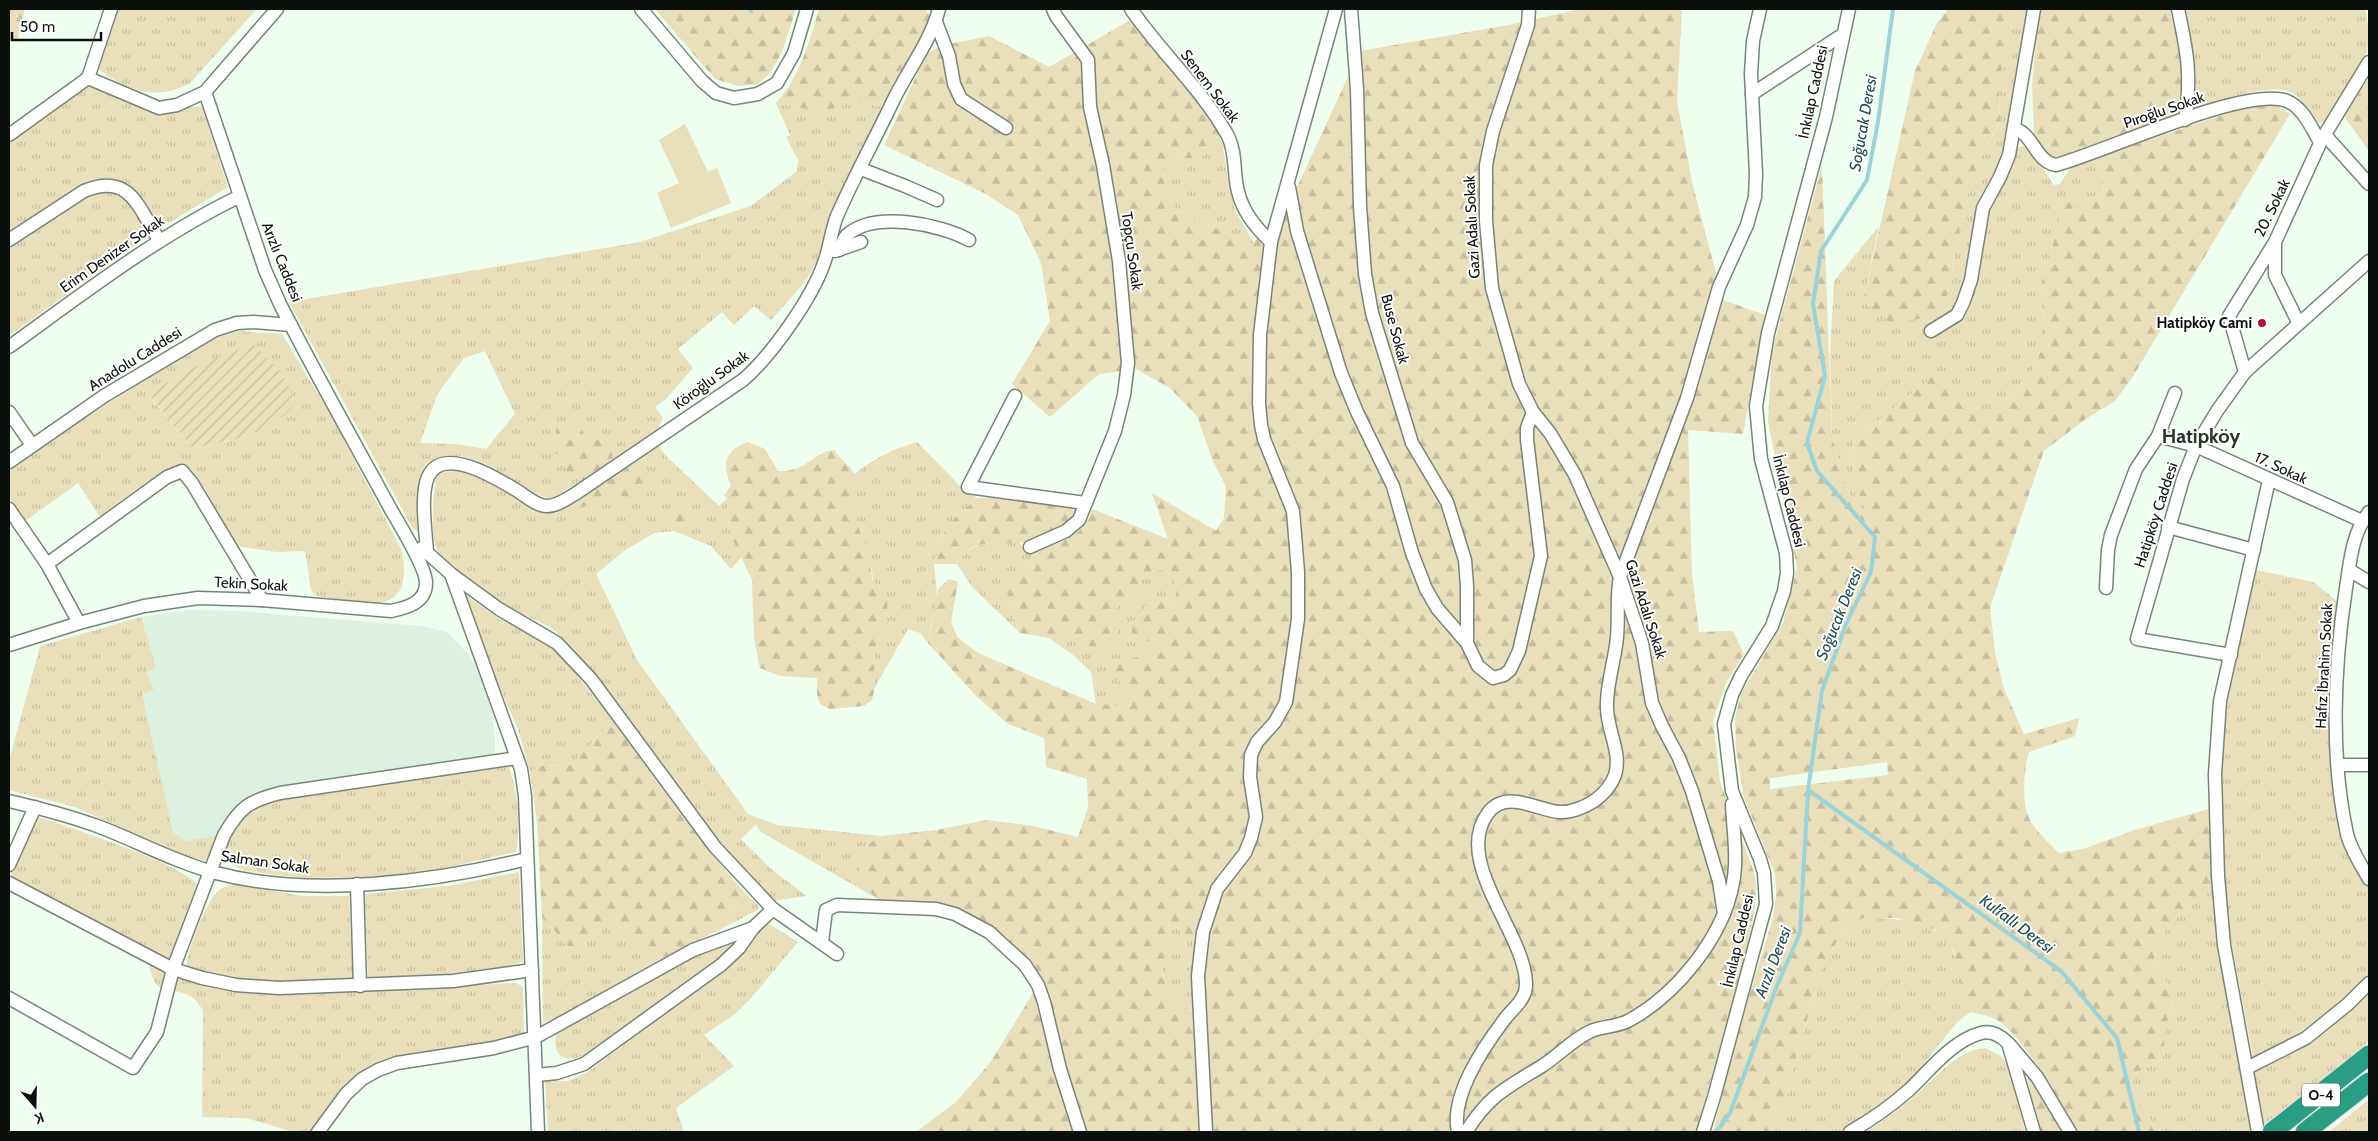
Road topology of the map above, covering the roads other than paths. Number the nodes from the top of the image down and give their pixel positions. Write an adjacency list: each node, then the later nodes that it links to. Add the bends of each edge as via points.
1 (111, 9): 18 (street)
2 (277, 9): 19 (street)
3 (641, 9): 4 (street, via 709,88 734,98 758,94 777,83 794,53)
4 (807, 9)
5 (939, 9): 15 (street, Köroğlu Sokak)
6 (1053, 9): 53 (street, Topçu Sokak, via 1088,60 1090,107 1118,261 1127,348 1127,378 1115,431)
7 (1131, 9): 35 (street, Senem Sokak, via 1219,121 1232,146 1238,191 1245,210)
8 (1336, 9): 27 (street)
9 (1351, 9): 69 (street, Buse Sokak, via 1357,89 1360,216 1372,313 1412,443 1447,502 1465,560)
10 (1530, 9): 47 (street, Gazi Adalı Sokak, via 1528,25 1492,132 1484,194 1492,288 1514,372)
11 (1760, 9): 20 (street, via 1751,58)
12 (1849, 9): 16 (street, İnkılap Caddesi)
13 (2034, 9): 23 (street)
14 (2178, 9): 21 (street, via 2190,85)
15 (936, 22): 22 (street, via 961,99); 26 (street, Köroğlu Sokak, via 900,87)
16 (1842, 35): 20 (street); 75 (street, İnkılap Caddesi, via 1826,116 1768,333 1758,385 1756,406 1761,459 1786,553 1787,573 1775,620 1741,676 1727,708 1724,730)
17 (2369, 62): 25 (street, 20. Sokak)
18 (88, 78): 19 (street, via 159,108 177,105); 24 (street)
19 (205, 92): 29 (street, Arızlı Caddesi)
20 (1752, 94): 64 (street, via 1755,197 1747,225 1718,287 1687,398)
21 (2185, 120): 23 (street, Pıroğlu Sokak, via 2056,165 2043,160 2027,136); 25 (street, Pıroğlu Sokak, via 2233,104 2280,99 2295,106)
22 (1006, 128)
23 (2016, 129): 41 (street, via 2010,155 1983,208 1971,280 1963,303 1957,315)
24 (9, 135)
25 (2322, 139): 28 (street, Pıroğlu Sokak); 36 (street, 20. Sokak)
26 (861, 169): 30 (street); 37 (street, Köroğlu Sokak, via 836,219)
27 (1288, 184): 35 (street); 69 (street, via 1297,231 1349,395 1393,486 1426,589 1437,608)
28 (2369, 184)
29 (240, 196): 32 (street, Erim Denizer Sokak); 40 (street, Arızlı Caddesi, via 265,270)
30 (937, 200)
31 (9, 240): 32 (street, via 84,190 113,184 132,197)
32 (159, 240): 42 (street, Erim Denizer Sokak)
33 (969, 240): 37 (street, via 940,227 916,222 874,224 853,231)
34 (861, 242): 37 (street)
35 (1271, 242): 103 (street, via 1260,335 1259,403 1264,439 1293,511 1298,619 1286,702 1251,755 1250,777 1256,817 1252,838 1245,853 1217,889 1203,932 1198,985)
36 (2275, 242): 39 (street, via 2275,275); 43 (street, 20. Sokak, via 2229,316)
37 (833, 251): 60 (street, Köroğlu Sokak, via 781,337 756,369 564,501 553,505 539,504 482,470 467,465 452,463 434,469 425,488)
38 (2369, 260): 39 (street, Hatipköy Caddesi)
39 (2298, 322): 43 (street, Hatipköy Caddesi)
40 (291, 326): 49 (street, Anadolu Caddesi, via 253,322 215,330 104,396); 57 (street, Arızlı Caddesi)
41 (1931, 331)
42 (9, 347)
43 (2244, 372): 50 (street, Hatipköy Caddesi)
44 (2174, 393): 48 (street)
45 (1015, 396): 53 (street, via 968,487)
46 (9, 412): 49 (street)
47 (1533, 412): 64 (street, Gazi Adalı Sokak, via 1575,474); 69 (street, via 1527,428 1527,440 1541,556 1519,651 1510,670 1493,678 1478,666)
48 (2158, 436): 50 (street, 17. Sokak); 66 (street, via 2136,469 2111,535)
49 (32, 445): 51 (street, Anadolu Caddesi)
50 (2196, 446): 52 (street, 17. Sokak); 56 (street, Hatipköy Caddesi)
51 (9, 462)
52 (2268, 480): 55 (street, 17. Sokak); 59 (street)
53 (1084, 503): 58 (street, Topçu Sokak, via 1079,520 1072,526)
54 (9, 509): 61 (street)
55 (2366, 517): 62 (street, Hafız İbrahim Sokak, via 2353,548)
56 (2168, 527): 59 (street); 71 (street, Hatipköy Caddesi, via 2137,639)
57 (403, 532): 60 (street); 67 (street, Tekin Sokak, via 426,584 414,605 391,610)
58 (1030, 547)
59 (2254, 550): 71 (street)
60 (428, 553): 63 (street)
61 (47, 564): 67 (street, via 168,477 182,471); 68 (street)
62 (2349, 570): 65 (street); 73 (street, Hafız İbrahim Sokak, via 2336,687)
63 (451, 574): 72 (street); 84 (street, via 499,609 543,633 571,657 591,679 715,847)
64 (1620, 577): 85 (street, Gazi Adalı Sokak, via 1644,650 1652,703 1692,791 1719,881); 104 (street, via 1617,636 1607,701 1617,764 1611,784 1589,804 1573,810 1555,811 1515,801 1501,804 1489,812 1481,828 1479,850 1482,867 1522,963 1526,984 1522,999 1475,1064 1458,1106)
65 (2369, 582)
66 (2106, 588)
67 (262, 600): 68 (street, Tekin Sokak, via 181,600)
68 (79, 623): 70 (street, Tekin Sokak)
69 (1467, 643)
70 (9, 645)
71 (2231, 655): 97 (street, via 2217,731 2216,821 2224,945)
72 (517, 758): 78 (street, via 525,796); 80 (street, via 261,798 246,805 234,817)
73 (2339, 765): 74 (street); 81 (street, Hafız İbrahim Sokak, via 2347,835)
74 (2369, 765)
75 (1732, 791): 85 (street, via 1734,876); 106 (street, İnkılap Caddesi, via 1760,859 1766,904)
76 (9, 801): 77 (street, Salman Sokak)
77 (35, 807): 79 (street); 80 (street, Salman Sokak, via 100,827 170,858)
78 (527, 859): 83 (street, Salman Sokak, via 445,876); 90 (street)
79 (9, 865)
80 (211, 871): 83 (street, Salman Sokak, via 309,885); 89 (street)
81 (2369, 879)
82 (9, 883): 89 (street)
83 (357, 884): 92 (street)
84 (773, 909): 86 (street); 87 (street)
85 (1724, 914): 105 (street, via 1718,929 1692,966 1656,1001 1628,1021 1591,1031 1575,1040 1546,1063 1497,1093)
86 (753, 928): 94 (street, via 693,950); 98 (street, via 721,965 584,1064 557,1073)
87 (822, 942): 88 (street); 102 (street, via 826,910 837,905 936,909 963,917 989,932 1025,965 1038,986)
88 (837, 954)
89 (173, 969): 92 (street, via 202,978 279,988); 93 (street, via 157,1032 133,1068)
90 (532, 970): 92 (street, via 453,982); 94 (street)
91 (2369, 983): 97 (street, via 2306,1038)
92 (360, 986)
93 (9, 998)
94 (536, 1037): 98 (street); 100 (street, via 494,1048 397,1063 378,1070 346,1094)
95 (2008, 1043): 107 (street, via 2002,1036 1987,1032 1969,1038 1886,1109); 108 (street); 109 (street, via 2037,1077)
96 (2369, 1055): 111 (highway, O-4)
97 (2247, 1068): 110 (street)
98 (537, 1075): 101 (street)
99 (2369, 1082): 112 (highway, O-4)
100 (318, 1132)
101 (538, 1132)
102 (1080, 1132)
103 (1206, 1132)
104 (1458, 1132)
105 (1466, 1132)
106 (1703, 1132)
107 (1850, 1132)
108 (2034, 1132)
109 (2070, 1132)
110 (2258, 1132)
111 (2272, 1132)
112 (2305, 1132)

